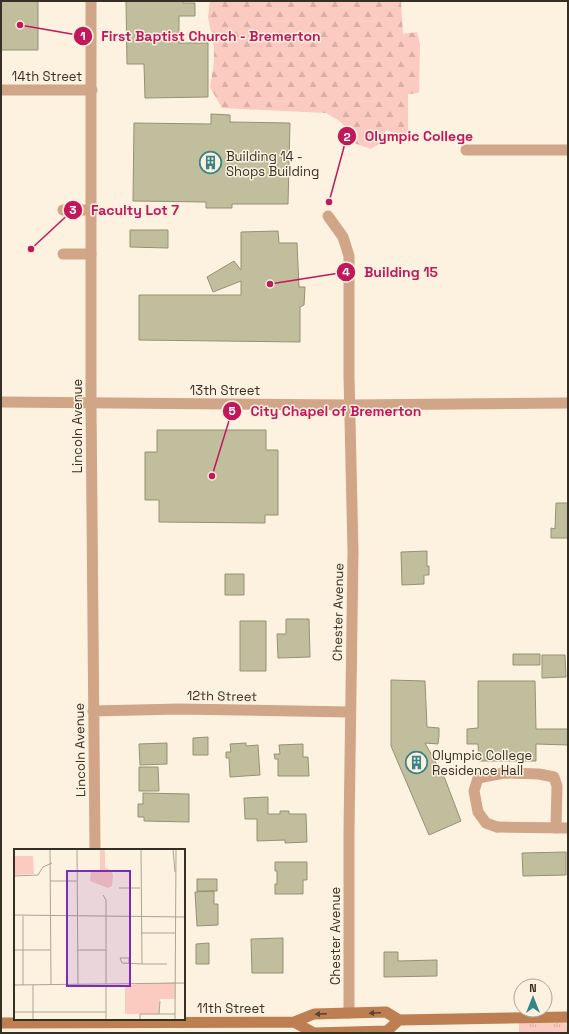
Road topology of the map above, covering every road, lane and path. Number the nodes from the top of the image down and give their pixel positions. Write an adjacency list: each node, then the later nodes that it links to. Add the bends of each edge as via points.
1 (91, 1): 3 (street, Lincoln Avenue)
2 (1, 90): 3 (street, 14th Street)
3 (92, 90): 7 (street, Lincoln Avenue)
4 (466, 150): 5 (street)
5 (568, 150)
6 (63, 210): 7 (street)
7 (92, 210): 10 (street, Lincoln Avenue)
8 (328, 216): 14 (street, Chester Avenue, via 343,237 349,256)
9 (63, 254): 10 (street)
10 (91, 254): 12 (street, Lincoln Avenue)
11 (1, 402): 12 (street, 13th Street)
12 (91, 402): 14 (street, 13th Street); 15 (street, Lincoln Avenue)
13 (568, 403): 14 (street, 13th Street)
14 (350, 405): 16 (street, Chester Avenue, via 353,552)
15 (93, 711): 16 (street, 12th Street, via 179,709); 19 (street, Lincoln Avenue)
16 (350, 712): 20 (street, Chester Avenue)
17 (556, 828): 17 (street, via 496,827 486,823 478,812 474,791 478,778 504,773 554,777 557,786); 18 (street)
18 (568, 828)
19 (96, 849)
20 (349, 1013): 22 (main road, 11th Street, one-way to 20, via 386,1012); 24 (main road, 11th Street, one-way to 24, via 314,1014)
21 (568, 1017): 22 (main road, 11th Street)
22 (399, 1020): 26 (main road, 11th Street, via 387,1031)
23 (98, 1021): 24 (main road, 11th Street); 25 (main road, 11th Street)
24 (294, 1022): 26 (main road, 11th Street, via 314,1033)
25 (1, 1023)
26 (352, 1032)

